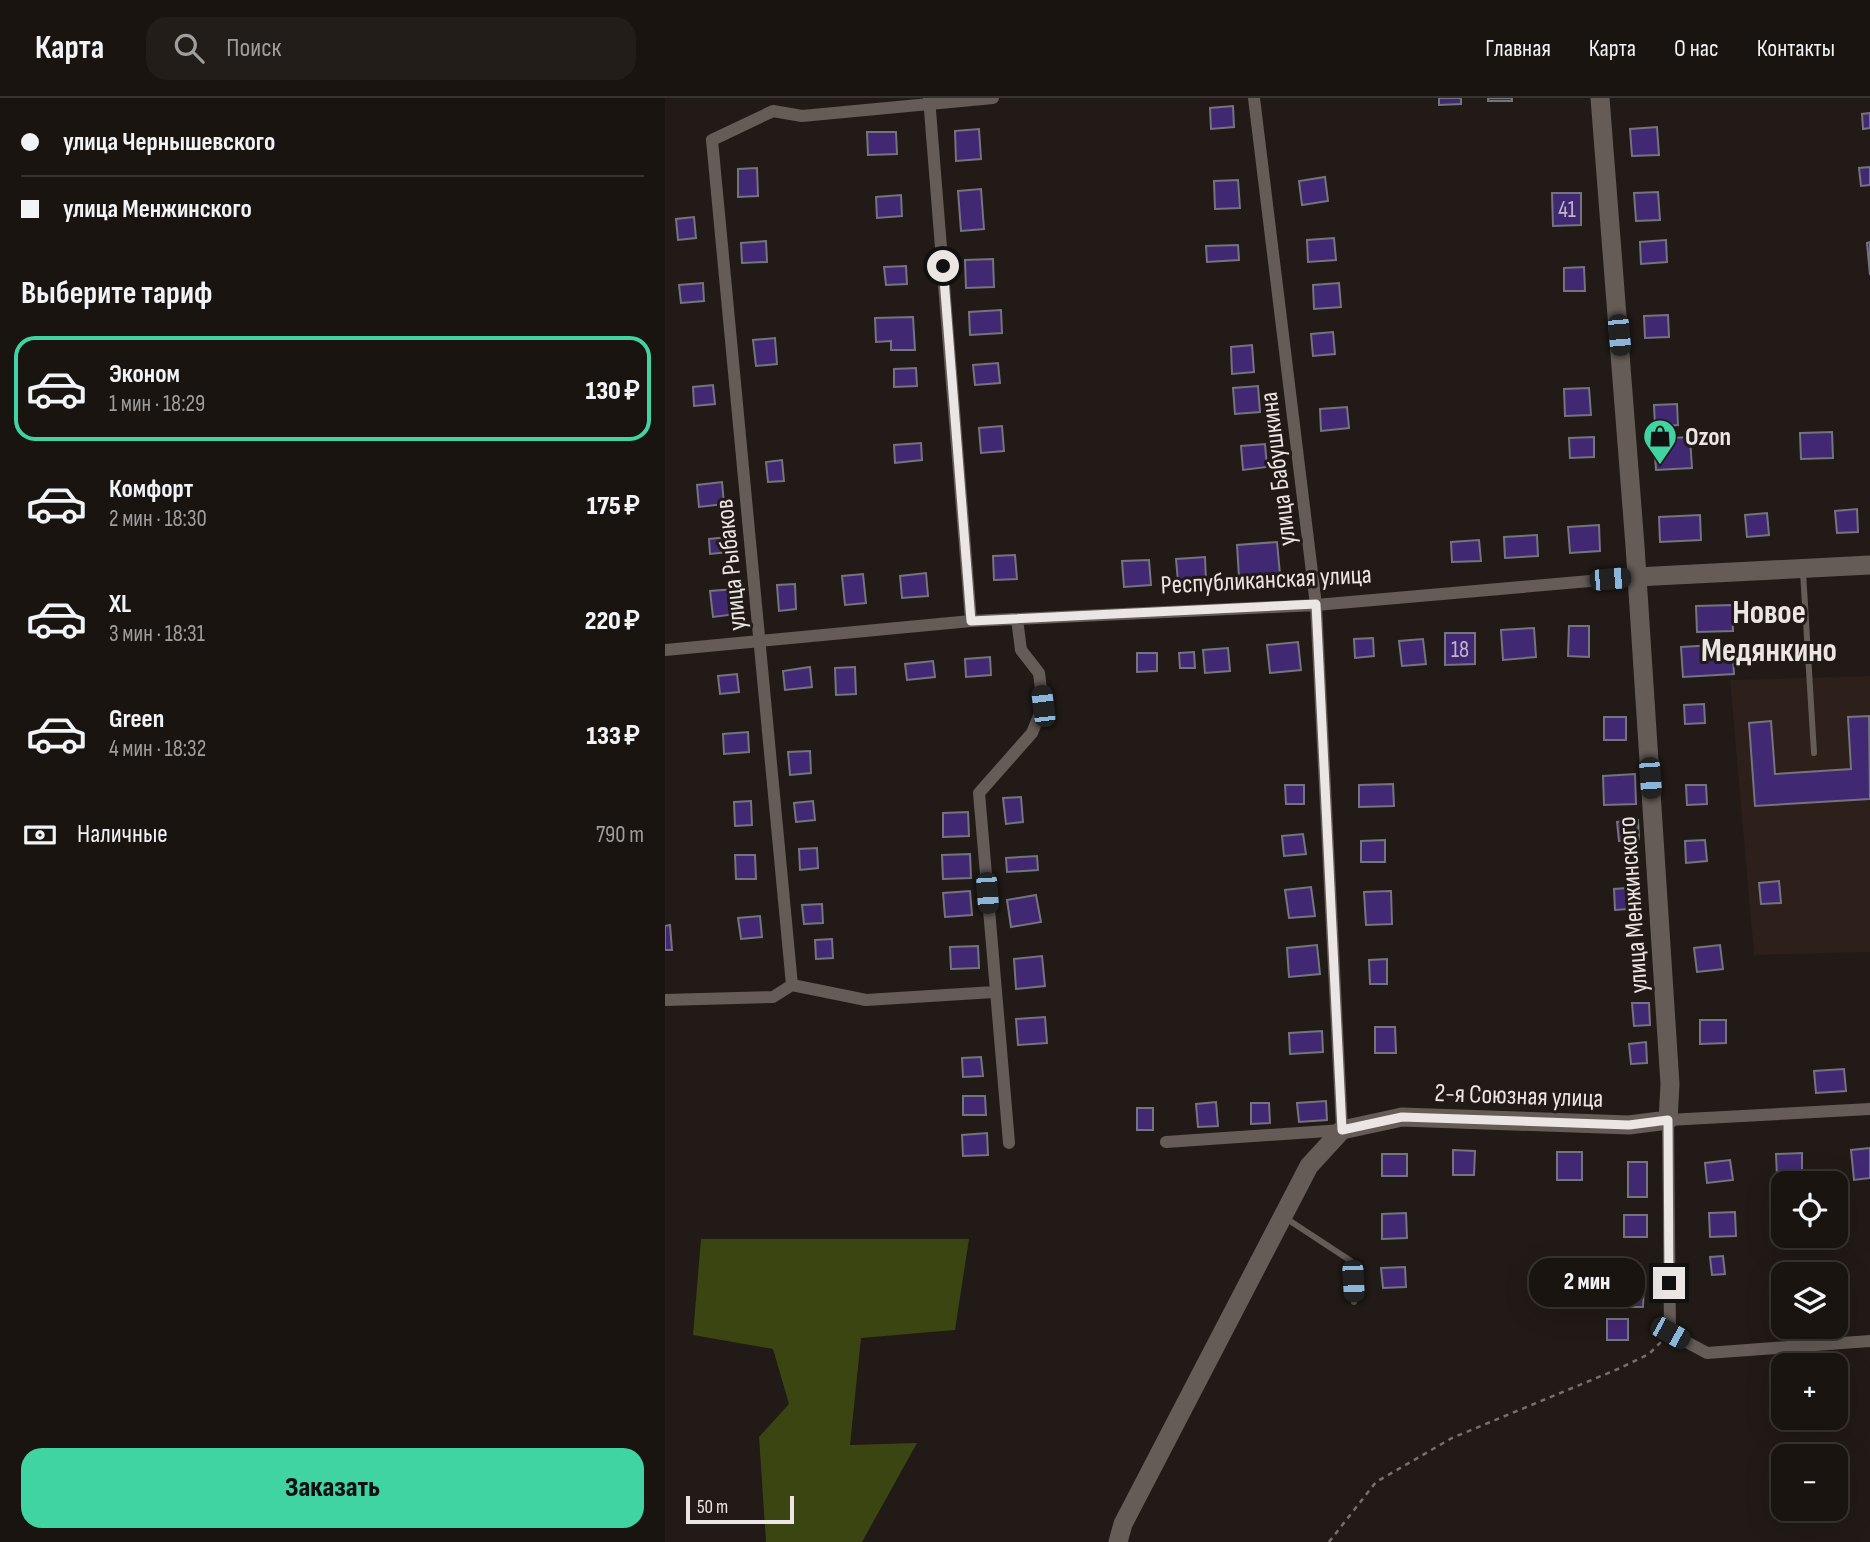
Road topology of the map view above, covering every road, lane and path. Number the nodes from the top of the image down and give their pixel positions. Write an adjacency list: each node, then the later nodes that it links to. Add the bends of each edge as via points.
1 (993, 98): 4 (street)
2 (1254, 98): 8 (street, улица Бабушкина)
3 (1600, 98): 7 (main road, улица Менжинского)
4 (929, 100): 10 (street); 11 (street, улица Рыбаков, via 802,116 773,111 712,139)
5 (1870, 565): 6 (main road, Республиканская улица)
6 (1803, 570): 7 (main road, Республиканская улица); 13 (lane)
7 (1636, 577): 8 (street, Республиканская улица); 18 (main road, улица Менжинского, via 1670,1084)
8 (1316, 604): 9 (street, Республиканская улица); 19 (street, улица Бабушкина)
9 (1017, 619): 10 (street, Республиканская улица); 15 (street, via 1021,650 1039,673 1043,706 1033,733 979,793)
10 (971, 621): 11 (street, Республиканская улица)
11 (760, 642): 12 (street, Республиканская улица); 14 (street, улица Рыбаков)
12 (665, 650)
13 (1814, 754)
14 (792, 985): 15 (street, via 866,1000); 16 (street, via 773,996)
15 (994, 992): 21 (street)
16 (665, 1000)
17 (1870, 1109): 18 (street, 2-я Союзная улица)
18 (1668, 1120): 19 (main road, 2-я Союзная улица, via 1629,1125 1402,1117); 24 (street, улица Менжинского)
19 (1342, 1130): 20 (street, 2-я Союзная улица); 22 (main road, via 1309,1166)
20 (1166, 1142)
21 (1009, 1143)
22 (1282, 1216): 23 (lane, via 1351,1261); 26 (main road, via 1123,1524)
23 (1354, 1302)
24 (1670, 1333): 25 (street, via 1707,1353); 27 (path, via 1649,1354 1452,1438 1376,1482)
25 (1870, 1341)
26 (1118, 1542)
27 (1329, 1542)

